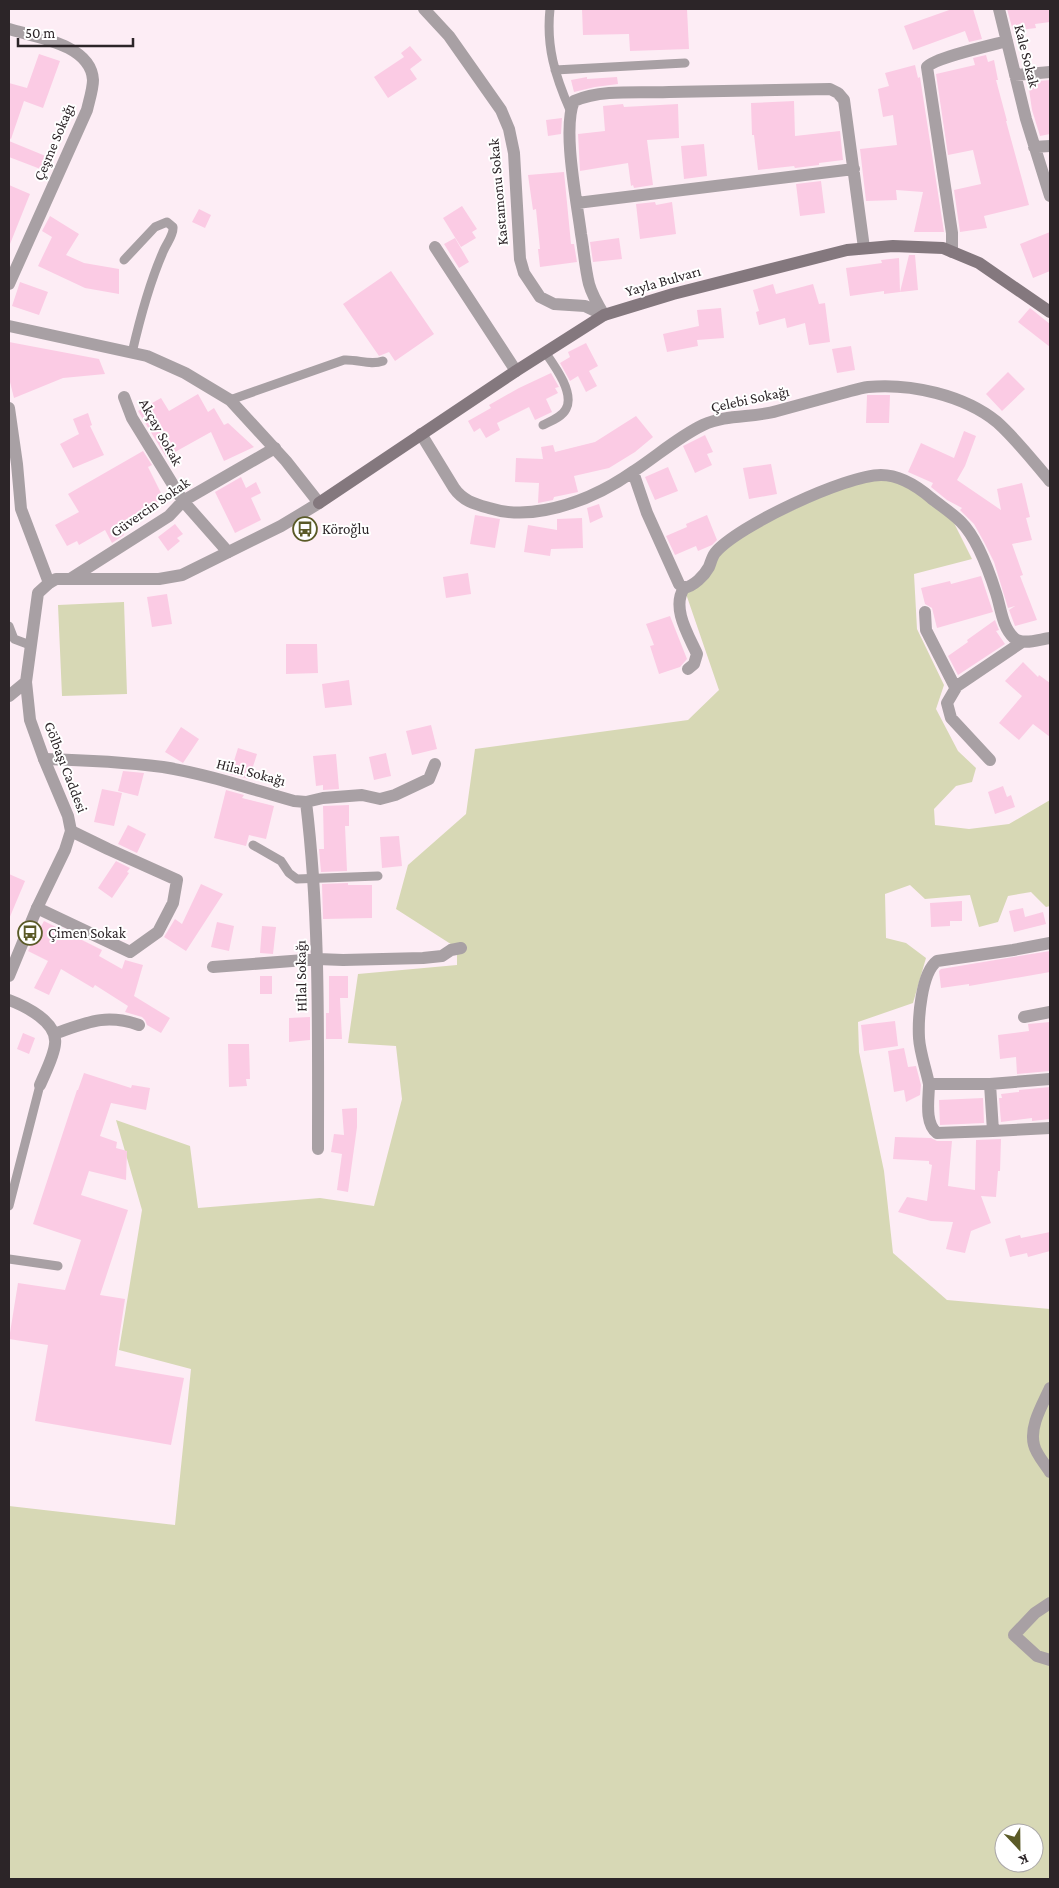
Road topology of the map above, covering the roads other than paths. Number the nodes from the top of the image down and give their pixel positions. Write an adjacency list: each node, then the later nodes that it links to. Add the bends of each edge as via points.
1 (424, 9): 22 (street, Kastamonu Sokak, via 449,36 501,110 510,129 520,259 524,273 540,297 554,304 585,306)
2 (550, 9): 7 (lane, via 548,30)
3 (999, 9): 5 (street, Kale Sokak)
4 (10, 32): 20 (street, Çeşme Sokağı, via 46,39 69,48 84,58 91,69 93,81 87,110)
5 (1007, 41): 9 (street, Kale Sokak); 18 (street, via 932,62 927,68 952,233)
6 (685, 63): 7 (lane)
7 (555, 70): 10 (lane)
8 (1050, 72): 9 (street)
9 (1015, 75): 12 (street, Kale Sokak)
10 (570, 110): 13 (street, via 574,101 581,98 608,94 830,89 844,100); 15 (street, via 569,134)
11 (1050, 146): 12 (street)
12 (1034, 147): 14 (street, Kale Sokak)
13 (854, 169): 15 (street); 17 (street)
14 (1050, 196)
15 (577, 203): 22 (street, via 589,282)
16 (434, 247): 27 (street)
17 (864, 248): 18 (main road, Yayla Bulvarı, via 943,248); 22 (main road, Yayla Bulvarı, via 716,283)
18 (952, 252): 21 (main road, Yayla Bulvarı, via 979,263)
19 (124, 260): 25 (lane, via 155,227 167,222 173,227 153,275)
20 (9, 284)
21 (1050, 312)
22 (604, 315): 24 (main road, Yayla Bulvarı)
23 (9, 326): 25 (street)
24 (546, 352): 27 (main road, Yayla Bulvarı); 31 (lane, via 559,373 568,402 566,410)
25 (132, 353): 29 (street, via 186,373)
26 (383, 361): 29 (lane, via 375,364 344,360)
27 (516, 371): 32 (main road, Yayla Bulvarı)
28 (124, 397): 36 (street, Akçay Sokak, via 132,418)
29 (230, 400): 33 (street)
30 (9, 408): 40 (street, via 21,509)
31 (544, 425)
32 (421, 434): 34 (street, Çelebi Sokağı, via 459,495 468,502 502,512 518,514 562,507 588,499); 37 (main road, Yayla Bulvarı)
33 (275, 448): 36 (street, Güvercin Sokak); 37 (street)
34 (633, 472): 35 (street, Çelebi Sokağı, via 681,437 712,422 771,413 876,387 934,392 982,412 1008,433); 41 (street, via 647,513 679,584)
35 (1050, 481)
36 (183, 501): 38 (street, Akçay Sokak); 39 (street, Güvercin Sokak, via 169,516)
37 (319, 503): 38 (street)
38 (228, 552): 39 (street, via 182,575 159,579)
39 (70, 579): 40 (street, via 56,579)
40 (49, 583): 46 (street, Gölbaşı Caddesi, via 38,593)
41 (684, 588): 45 (street, via 696,583 708,569 714,554 747,527 820,493 870,476 883,475 921,489 962,523 983,561 1004,625 1014,639); 47 (street, via 680,594 680,610 697,654 694,664)
42 (925, 612): 49 (street, via 926,630)
43 (9, 626): 46 (lane, via 14,639)
44 (1050, 638): 45 (street)
45 (1022, 642): 49 (street)
46 (30, 644): 48 (street, Gölbaşı Caddesi)
47 (688, 669)
48 (26, 682): 50 (street); 51 (street, Gölbaşı Caddesi, via 30,720)
49 (956, 687): 52 (street, via 947,702 951,718)
50 (9, 696)
51 (44, 759): 54 (street, Hilal Sokağı, via 164,768); 55 (street, Gölbaşı Caddesi)
52 (990, 760)
53 (435, 764): 54 (street, Hilal Sokağı, via 429,779 395,795 380,799 362,794)
54 (306, 802): 58 (street, Hİlal Sokağı)
55 (71, 831): 59 (street, Gölbaşı Caddesi); 59 (street, via 177,880 173,903 158,932 130,952)
56 (253, 846): 58 (lane, via 281,860 297,879)
57 (378, 876): 58 (lane)
58 (314, 879): 62 (street, Hİlal Sokağı)
59 (37, 908): 64 (street, Gölbaşı Caddesi)
60 (1050, 943): 71 (street, via 936,961 931,965 922,994 919,1039)
61 (461, 948): 62 (street, via 442,956 423,958)
62 (318, 959): 63 (street); 76 (street, Hİlal Sokağı)
63 (213, 967)
64 (9, 976)
65 (9, 1000): 69 (street, via 36,1015)
66 (1050, 1012): 67 (street)
67 (1024, 1017)
68 (139, 1025): 69 (street, via 104,1018)
69 (54, 1034): 73 (street, via 55,1044)
70 (1050, 1079): 72 (street)
71 (930, 1084): 72 (street); 75 (street, via 930,1122 937,1133)
72 (990, 1084): 75 (street)
73 (40, 1085): 77 (lane)
74 (1050, 1128): 75 (street)
75 (993, 1132)
76 (318, 1149)
77 (9, 1206)
78 (9, 1259): 79 (lane)
79 (58, 1266)
80 (1050, 1388): 81 (street, via 1033,1435 1034,1446)
81 (1050, 1472)
82 (1050, 1603): 83 (street, via 1014,1634 1037,1656)
83 (1050, 1660)

